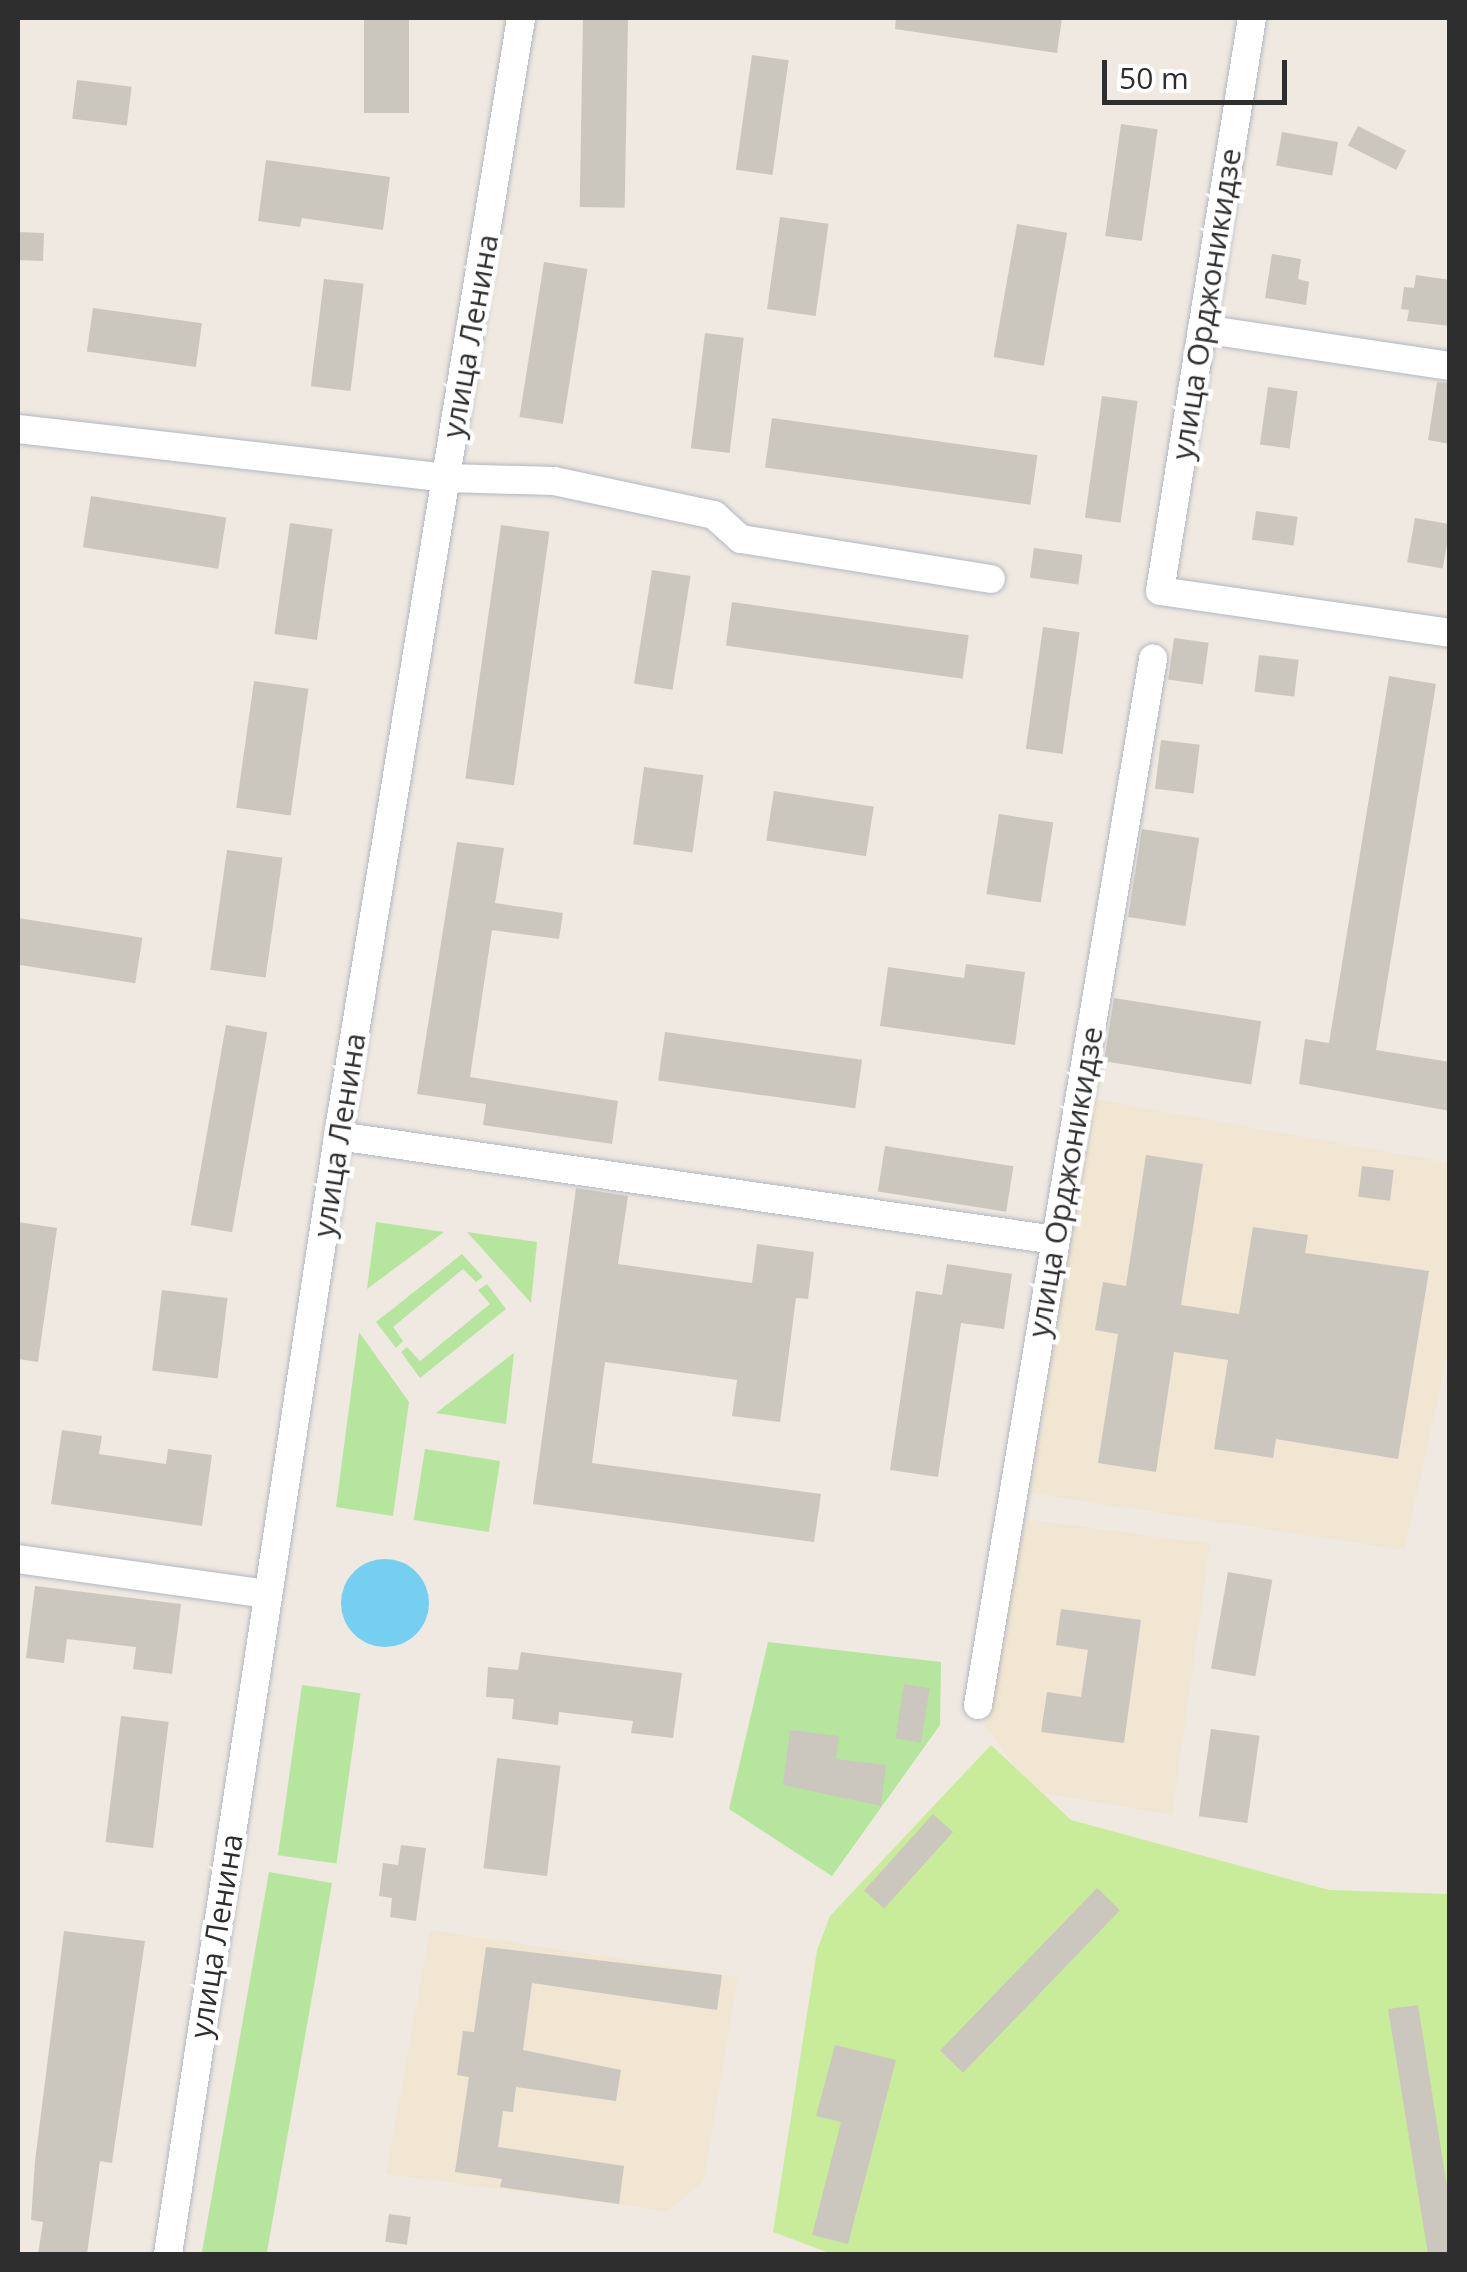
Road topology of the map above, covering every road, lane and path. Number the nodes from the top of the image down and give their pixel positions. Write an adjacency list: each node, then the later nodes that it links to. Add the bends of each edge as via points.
1 (521, 18): 6 (street, улица Ленина)
2 (1252, 18): 3 (street, улица Орджоникидзе)
3 (1202, 329): 4 (street); 8 (street, улица Орджоникидзе, via 1160,591)
4 (1450, 366)
5 (18, 430): 6 (street)
6 (446, 478): 7 (street, via 554,481 714,515 741,539); 10 (street, улица Ленина)
7 (990, 579)
8 (1450, 633)
9 (1153, 658): 11 (street, улица Орджоникидзе)
10 (338, 1136): 11 (street); 13 (street, улица Ленина)
11 (1055, 1240): 14 (street, улица Орджоникидзе)
12 (18, 1559): 13 (street)
13 (267, 1594): 15 (street, улица Ленина)
14 (978, 1705)
15 (168, 2254)

